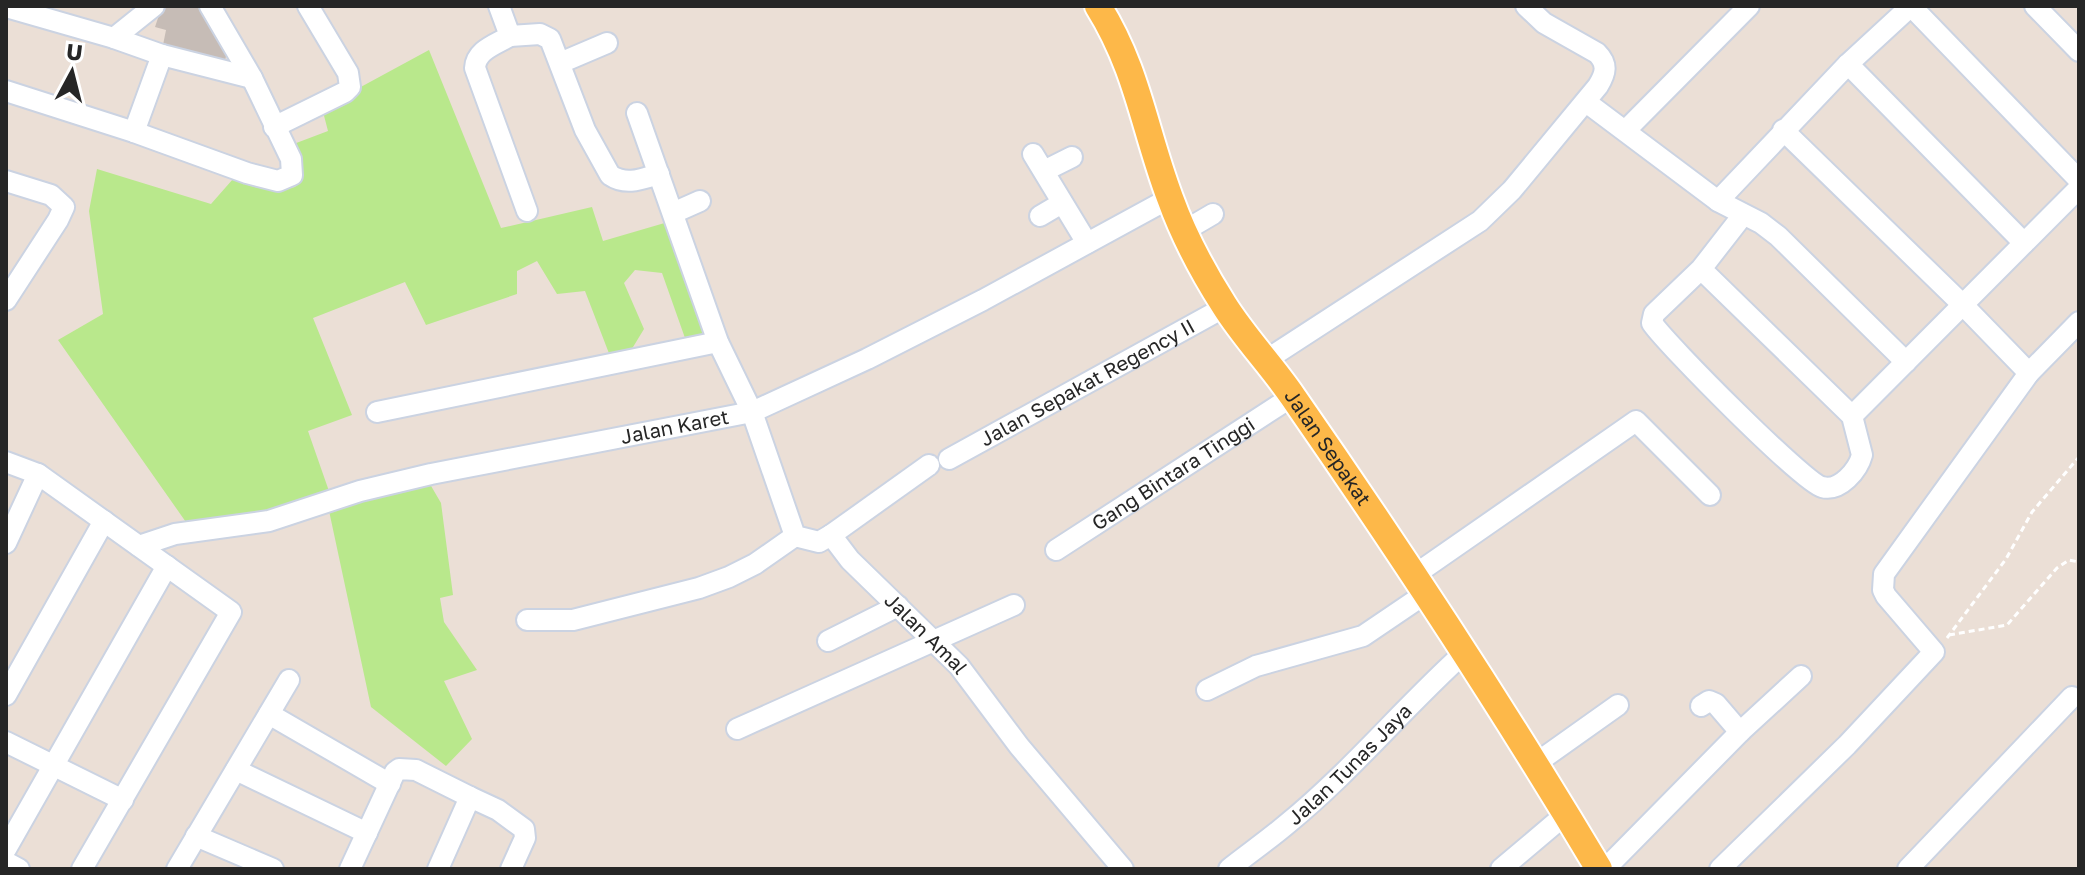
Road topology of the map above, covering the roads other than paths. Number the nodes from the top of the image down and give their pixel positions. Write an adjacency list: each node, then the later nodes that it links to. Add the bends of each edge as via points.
1 (154, 6): 12 (street)
2 (210, 6): 18 (street)
3 (308, 6): 22 (street, via 348,73 350,87)
4 (499, 6): 11 (street)
5 (1098, 6): 31 (main road, Jalan Sepakat, via 1130,66)
6 (1526, 6): 20 (street, via 1603,59 1606,71)
7 (1749, 6): 23 (street)
8 (1911, 6): 17 (street); 28 (street)
9 (2035, 6): 14 (street)
10 (13, 8): 12 (street)
11 (510, 36): 16 (street, via 544,35); 35 (street, via 480,52 475,68)
12 (114, 38): 15 (street)
13 (607, 43): 16 (street)
14 (2079, 51)
15 (162, 55): 18 (street); 25 (street)
16 (560, 63): 27 (street, via 585,130 610,175 630,181)
17 (1848, 64): 24 (street); 42 (street)
18 (252, 78): 22 (street)
19 (6, 91): 25 (street)
20 (1586, 102): 23 (street); 49 (street, via 1480,221)
21 (637, 113): 27 (street)
22 (274, 127): 25 (street, via 292,167 291,177 284,180 247,173)
23 (1626, 130): 33 (street)
24 (1783, 130): 33 (street); 45 (street)
25 (134, 132)
26 (1072, 157): 34 (street, via 1038,162)
27 (659, 174): 36 (street)
28 (2079, 180)
29 (6, 181): 44 (street, via 56,197 64,207)
30 (2079, 188): 42 (street)
31 (1170, 198): 40 (main road, Jalan Sepakat); 41 (street, Jalan Karet)
32 (700, 201): 36 (street)
33 (1718, 201): 38 (street)
34 (1062, 203): 39 (street); 41 (street)
35 (527, 211)
36 (673, 213): 48 (street)
37 (1213, 214): 40 (street)
38 (1743, 215): 43 (street); 50 (street, via 1778,236)
39 (1040, 216)
40 (1184, 231): 46 (main road, Jalan Sepakat)
41 (1087, 243): 54 (street, Jalan Karet, via 867,359)
42 (2024, 243): 45 (street)
43 (1701, 269): 55 (street); 55 (street, via 1654,314 1653,326 1816,485 1839,485 1860,462 1862,447)
44 (6, 300)
45 (1963, 305): 50 (street); 51 (street)
46 (1225, 307): 49 (main road, Jalan Sepakat); 56 (street, Jalan Sepakat Regency II)
47 (2079, 322): 51 (street)
48 (718, 342): 53 (street); 54 (street)
49 (1266, 360): 52 (main road, Jalan Sepakat)
50 (1906, 362): 55 (street)
51 (2029, 373): 109 (street, via 1884,574 1886,596 1934,652)
52 (1293, 396): 66 (street, Gang Bintara Tinggi); 68 (main road, Jalan Sepakat)
53 (377, 412)
54 (752, 412): 63 (street); 65 (street, Jalan Karet, via 431,474 269,521 175,534)
55 (1852, 416)
56 (949, 459)
57 (6, 462): 59 (street)
58 (929, 465): 62 (street)
59 (38, 474): 61 (street); 64 (street)
60 (1710, 495): 68 (street, via 1636,421)
61 (104, 521): 65 (street); 78 (street)
62 (831, 535): 63 (street, via 819,542); 70 (street, Jalan Amal)
63 (795, 536): 71 (street, via 755,564 699,588 573,620)
64 (7, 540)
65 (139, 546): 67 (street)
66 (1056, 550)
67 (167, 566): 87 (street); 91 (street, via 231,612)
68 (1419, 585): 74 (main road, Jalan Sepakat); 77 (street, via 1363,636 1268,662)
69 (1014, 605): 73 (street)
70 (898, 606): 72 (street); 73 (street, Jalan Amal)
71 (527, 620)
72 (828, 641)
73 (934, 641): 83 (street); 104 (street, Jalan Amal)
74 (1464, 653): 86 (main road, Jalan Sepakat); 105 (street, Jalan Tunas Jaya, via 1289,823)
75 (1801, 676): 84 (street)
76 (289, 680): 82 (street)
77 (1207, 690)
78 (6, 695)
79 (2072, 697): 110 (street)
80 (1618, 705): 86 (street)
81 (1701, 706): 84 (street, via 1714,702)
82 (269, 714): 88 (street); 89 (street)
83 (737, 729)
84 (1740, 732): 108 (street)
85 (6, 742): 87 (street)
86 (1535, 764): 92 (main road, Jalan Sepakat)
87 (54, 765): 91 (street); 95 (street)
88 (236, 770): 93 (street); 94 (street)
89 (390, 784): 90 (street, via 399,769 411,768); 93 (street)
90 (470, 797): 102 (street); 103 (street, via 524,829)
91 (123, 800): 98 (street)
92 (1566, 814): 106 (street); 107 (main road, Jalan Sepakat)
93 (367, 833): 101 (street)
94 (196, 836): 99 (street); 100 (street)
95 (6, 849)
96 (6, 862): 97 (street)
97 (19, 869)
98 (82, 869)
99 (177, 869)
100 (273, 869)
101 (350, 869)
102 (438, 869)
103 (511, 869)
104 (1123, 869)
105 (1229, 869)
106 (1501, 869)
107 (1599, 869)
108 (1605, 869)
109 (1720, 869)
110 (1908, 869)

